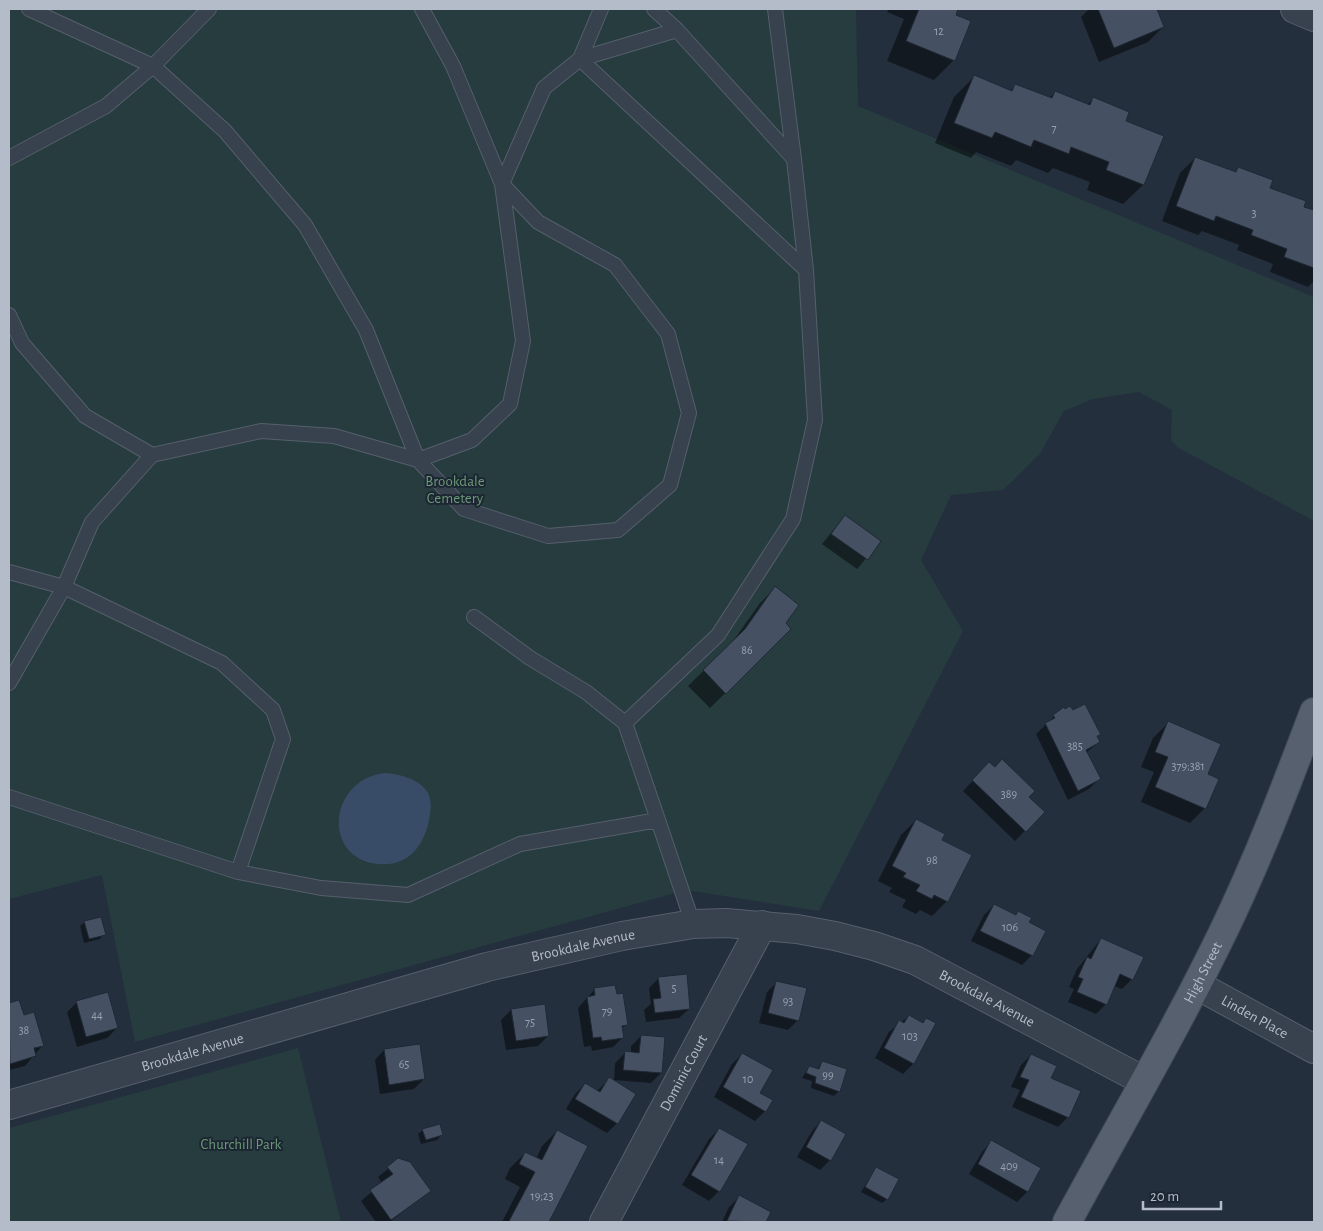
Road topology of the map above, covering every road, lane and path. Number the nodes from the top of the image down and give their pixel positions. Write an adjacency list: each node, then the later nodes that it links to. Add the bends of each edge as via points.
1 (29, 9): 11 (lane)
2 (210, 9): 11 (lane)
3 (422, 9): 14 (lane, via 453,66)
4 (601, 9): 10 (lane)
5 (654, 9): 9 (lane)
6 (774, 9): 13 (lane)
7 (1295, 9): 8 (street)
8 (1314, 18)
9 (677, 30): 10 (lane); 13 (lane)
10 (580, 59): 14 (lane, via 544,88); 15 (lane)
11 (153, 66): 12 (lane, via 106,106); 18 (lane, via 225,131 305,225 366,330)
12 (9, 158)
13 (794, 159): 15 (lane)
14 (502, 184): 18 (lane, via 523,341 510,404 472,440); 18 (lane, via 538,222 615,265 668,334 689,413 670,485 618,530 548,536 464,509)
15 (806, 270): 24 (lane, via 815,420 793,519 718,635)
16 (9, 315): 17 (lane, via 22,343 85,416)
17 (152, 455): 18 (lane, via 261,431 334,436); 20 (lane, via 92,522)
18 (418, 460)
19 (9, 572): 20 (lane)
20 (64, 587): 22 (lane); 27 (lane, via 222,663 273,710 283,739)
21 (474, 617): 24 (lane, via 530,658 586,692)
22 (9, 683)
23 (1314, 712): 30 (main road, High Street, via 1254,864)
24 (625, 723): 26 (lane)
25 (9, 797): 27 (lane)
26 (658, 820): 27 (lane, via 520,844 408,895 321,888); 28 (lane)
27 (238, 872)
28 (693, 924): 29 (street, Brookdale Avenue); 33 (street, Brookdale Avenue, via 614,937 487,967)
29 (762, 924): 32 (street, Brookdale Avenue, via 835,936 915,960); 34 (street, Dominic Court)
30 (1197, 985): 31 (street, Linden Place); 32 (main road, High Street)
31 (1314, 1049)
32 (1144, 1081): 35 (main road, High Street)
33 (9, 1105)
34 (604, 1222)
35 (1067, 1222)

